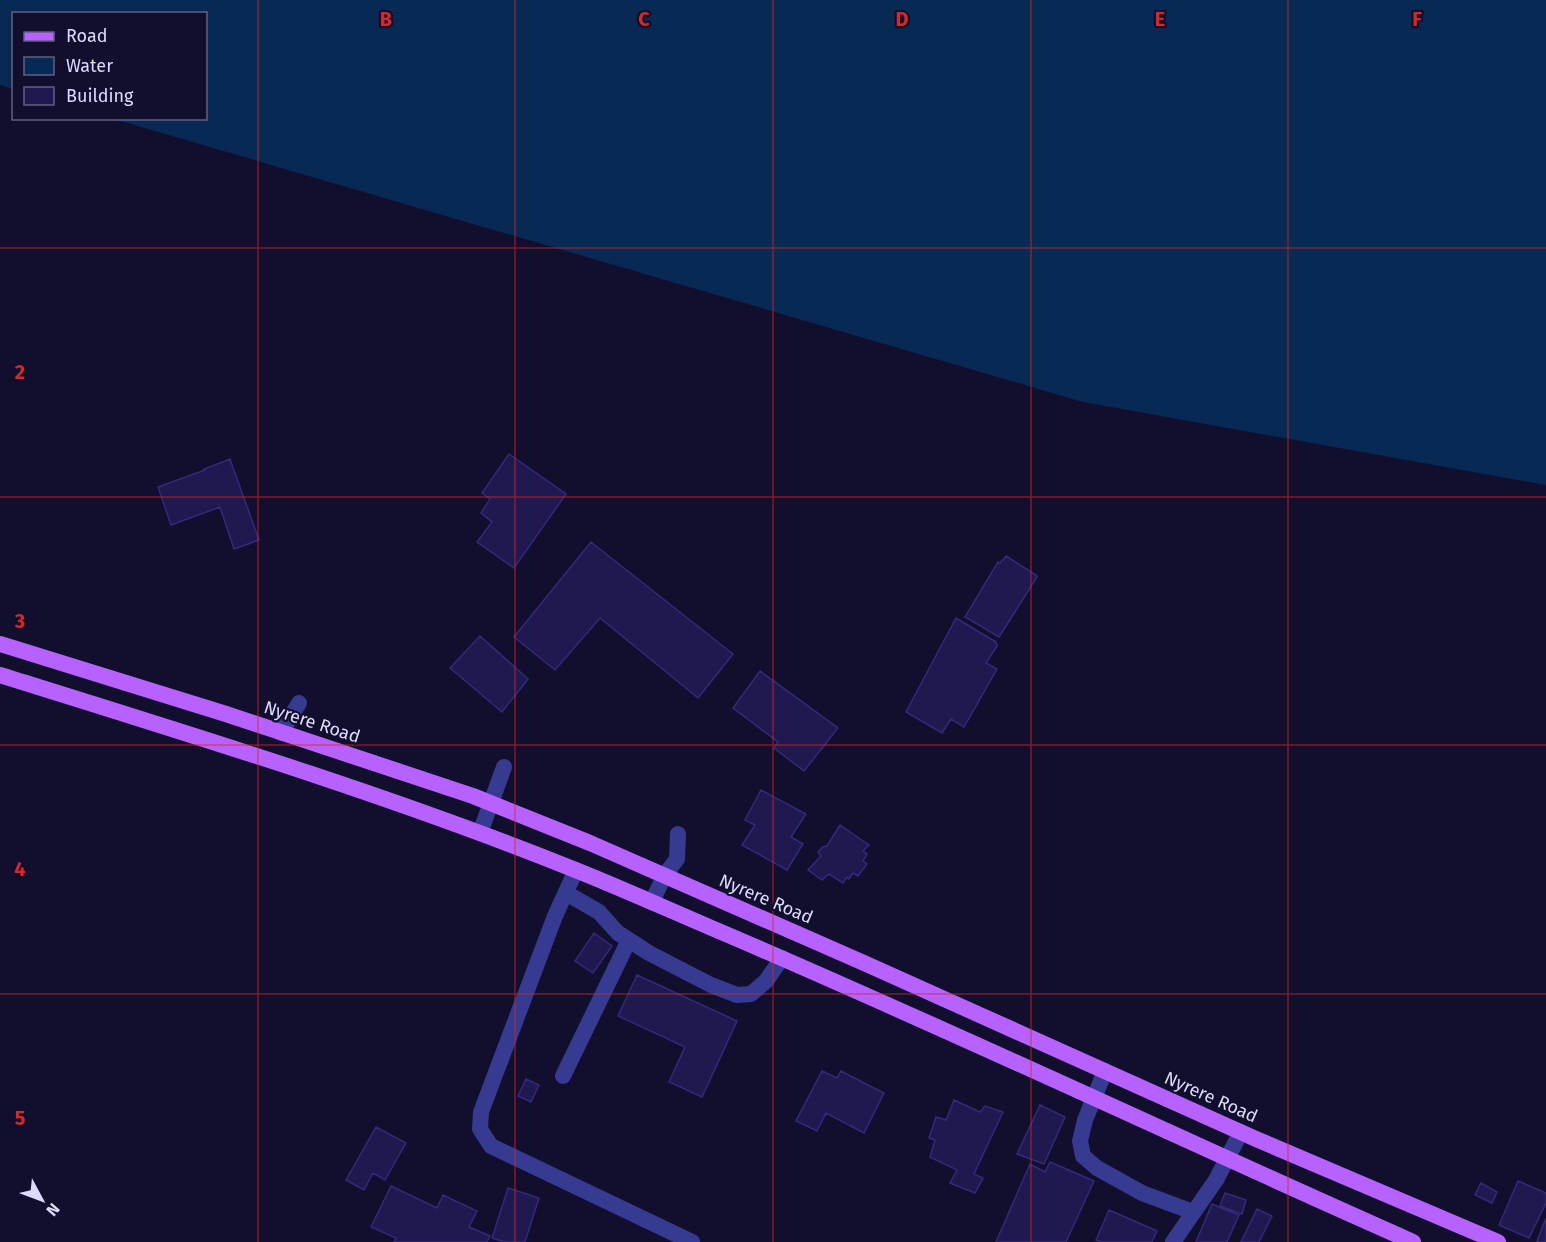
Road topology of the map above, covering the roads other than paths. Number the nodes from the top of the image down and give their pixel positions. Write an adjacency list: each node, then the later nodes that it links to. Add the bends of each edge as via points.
1 (0, 644): 4 (main road, Nyrere Road)
2 (0, 675): 7 (main road, via 214,742)
3 (299, 703): 4 (street)
4 (281, 732): 6 (main road, Nyrere Road)
5 (504, 766): 6 (street)
6 (492, 804): 7 (street); 10 (main road, Nyrere Road)
7 (480, 833): 9 (main road)
8 (678, 834): 10 (street, via 676,859)
9 (576, 870): 11 (street); 12 (main road)
10 (664, 876): 12 (street); 15 (main road, Nyrere Road)
11 (566, 893): 13 (street, via 599,912); 21 (street, via 481,1112 480,1129 491,1146)
12 (652, 903): 14 (main road)
13 (629, 940): 14 (street, via 737,995 751,994); 16 (street)
14 (782, 958): 17 (main road)
15 (1105, 1071): 17 (street); 18 (main road, Nyrere Road)
16 (562, 1076)
17 (1094, 1099): 19 (main road); 20 (street, via 1080,1141 1083,1156 1142,1193)
18 (1241, 1132): 19 (street); 24 (main road, Nyrere Road)
19 (1227, 1160): 20 (street); 23 (main road)
20 (1193, 1212): 22 (street)
21 (692, 1242)
22 (1173, 1242)
23 (1413, 1242)
24 (1498, 1242)

